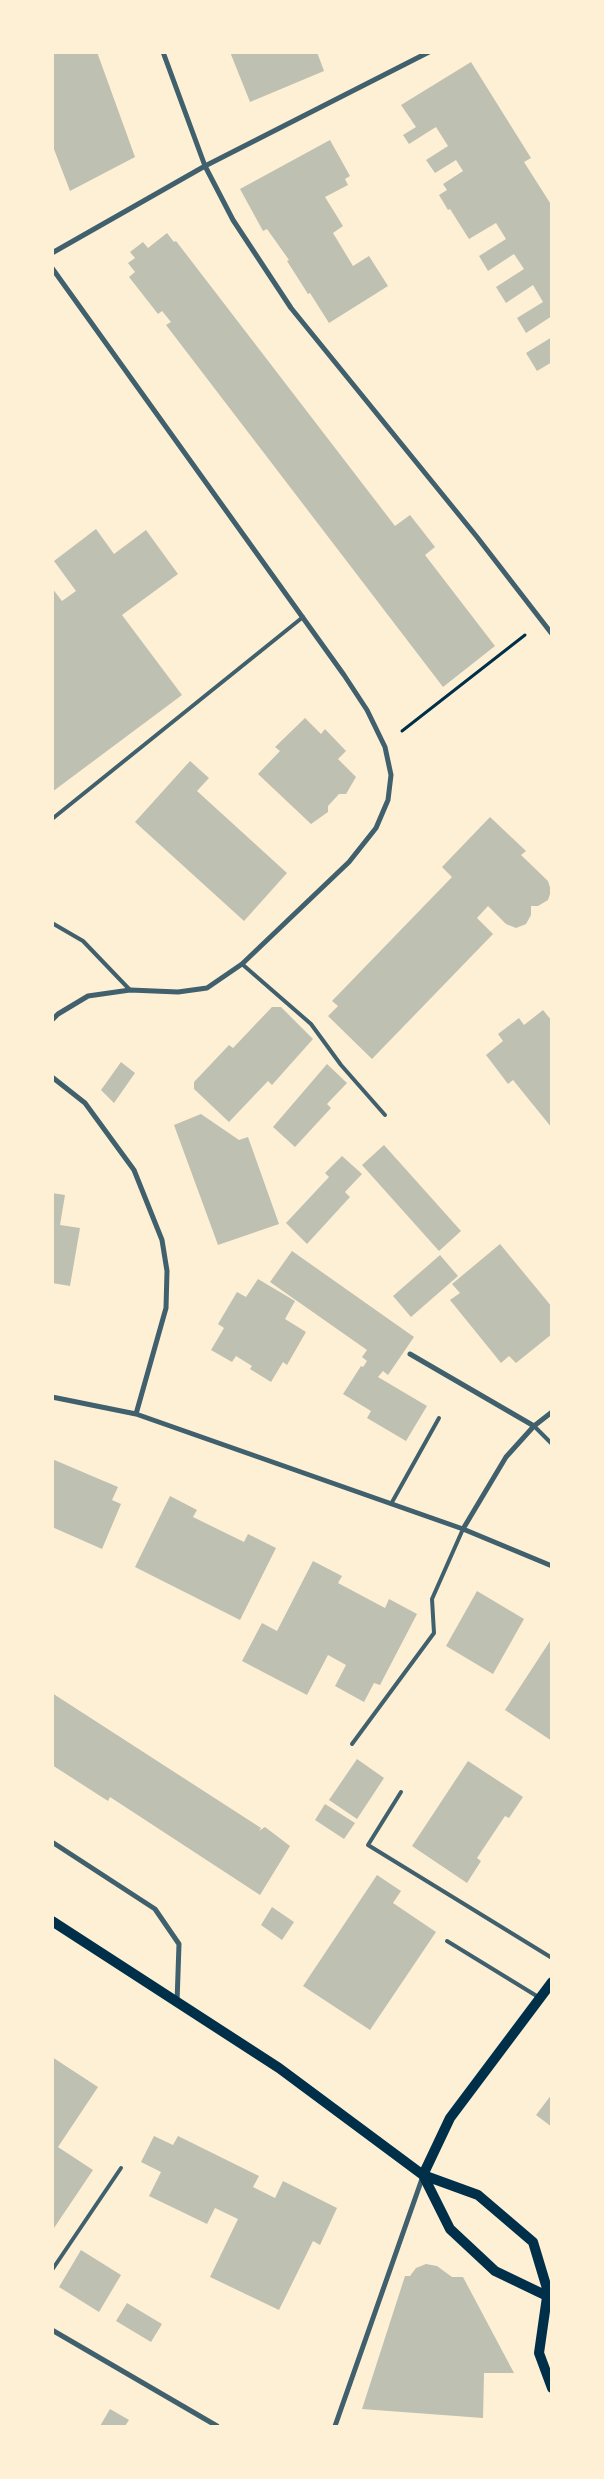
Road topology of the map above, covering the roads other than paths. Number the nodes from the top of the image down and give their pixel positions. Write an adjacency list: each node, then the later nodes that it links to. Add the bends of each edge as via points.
1 (163, 52): 3 (street)
2 (428, 52): 3 (street)
3 (205, 166): 4 (street); 7 (street, via 233,220 292,308)
4 (52, 253)
5 (52, 268): 6 (street)
6 (303, 617): 8 (lane); 10 (street, via 367,710 385,747 390,775 388,800 376,828 350,862)
7 (552, 634)
8 (52, 819)
9 (52, 923): 11 (lane, via 84,941)
10 (242, 964): 11 (street, via 207,988 178,992); 14 (lane, via 311,1024 341,1065)
11 (130, 990): 12 (street, via 88,996)
12 (52, 1020)
13 (52, 1077): 18 (street, via 85,1103 134,1170 162,1240 167,1272 166,1308)
14 (386, 1116)
15 (410, 1354): 20 (street)
16 (52, 1397): 18 (street)
17 (552, 1412): 20 (street)
18 (136, 1414): 22 (street)
19 (439, 1418): 22 (lane)
20 (534, 1426): 21 (lane); 23 (street, via 506,1457)
21 (552, 1444)
22 (391, 1504): 23 (street)
23 (463, 1529): 24 (street); 25 (lane, via 432,1599 434,1633)
24 (552, 1566)
25 (352, 1744)
26 (400, 1792): 30 (lane, via 368,1845)
27 (52, 1842): 33 (street, via 155,1909 179,1944)
28 (52, 1921): 33 (main road)
29 (447, 1941): 32 (lane)
30 (552, 1958)
31 (552, 1982): 32 (main road)
32 (540, 1998): 35 (main road, via 450,2118)
33 (177, 2003): 35 (main road, via 279,2068)
34 (121, 2168): 36 (lane)
35 (423, 2175): 37 (main road, via 450,2229 496,2271); 37 (main road, via 478,2194 533,2242); 41 (street)
36 (52, 2270)
37 (549, 2301): 39 (main road, via 539,2353)
38 (52, 2330): 40 (street)
39 (552, 2388)
40 (217, 2426)
41 (335, 2426)

